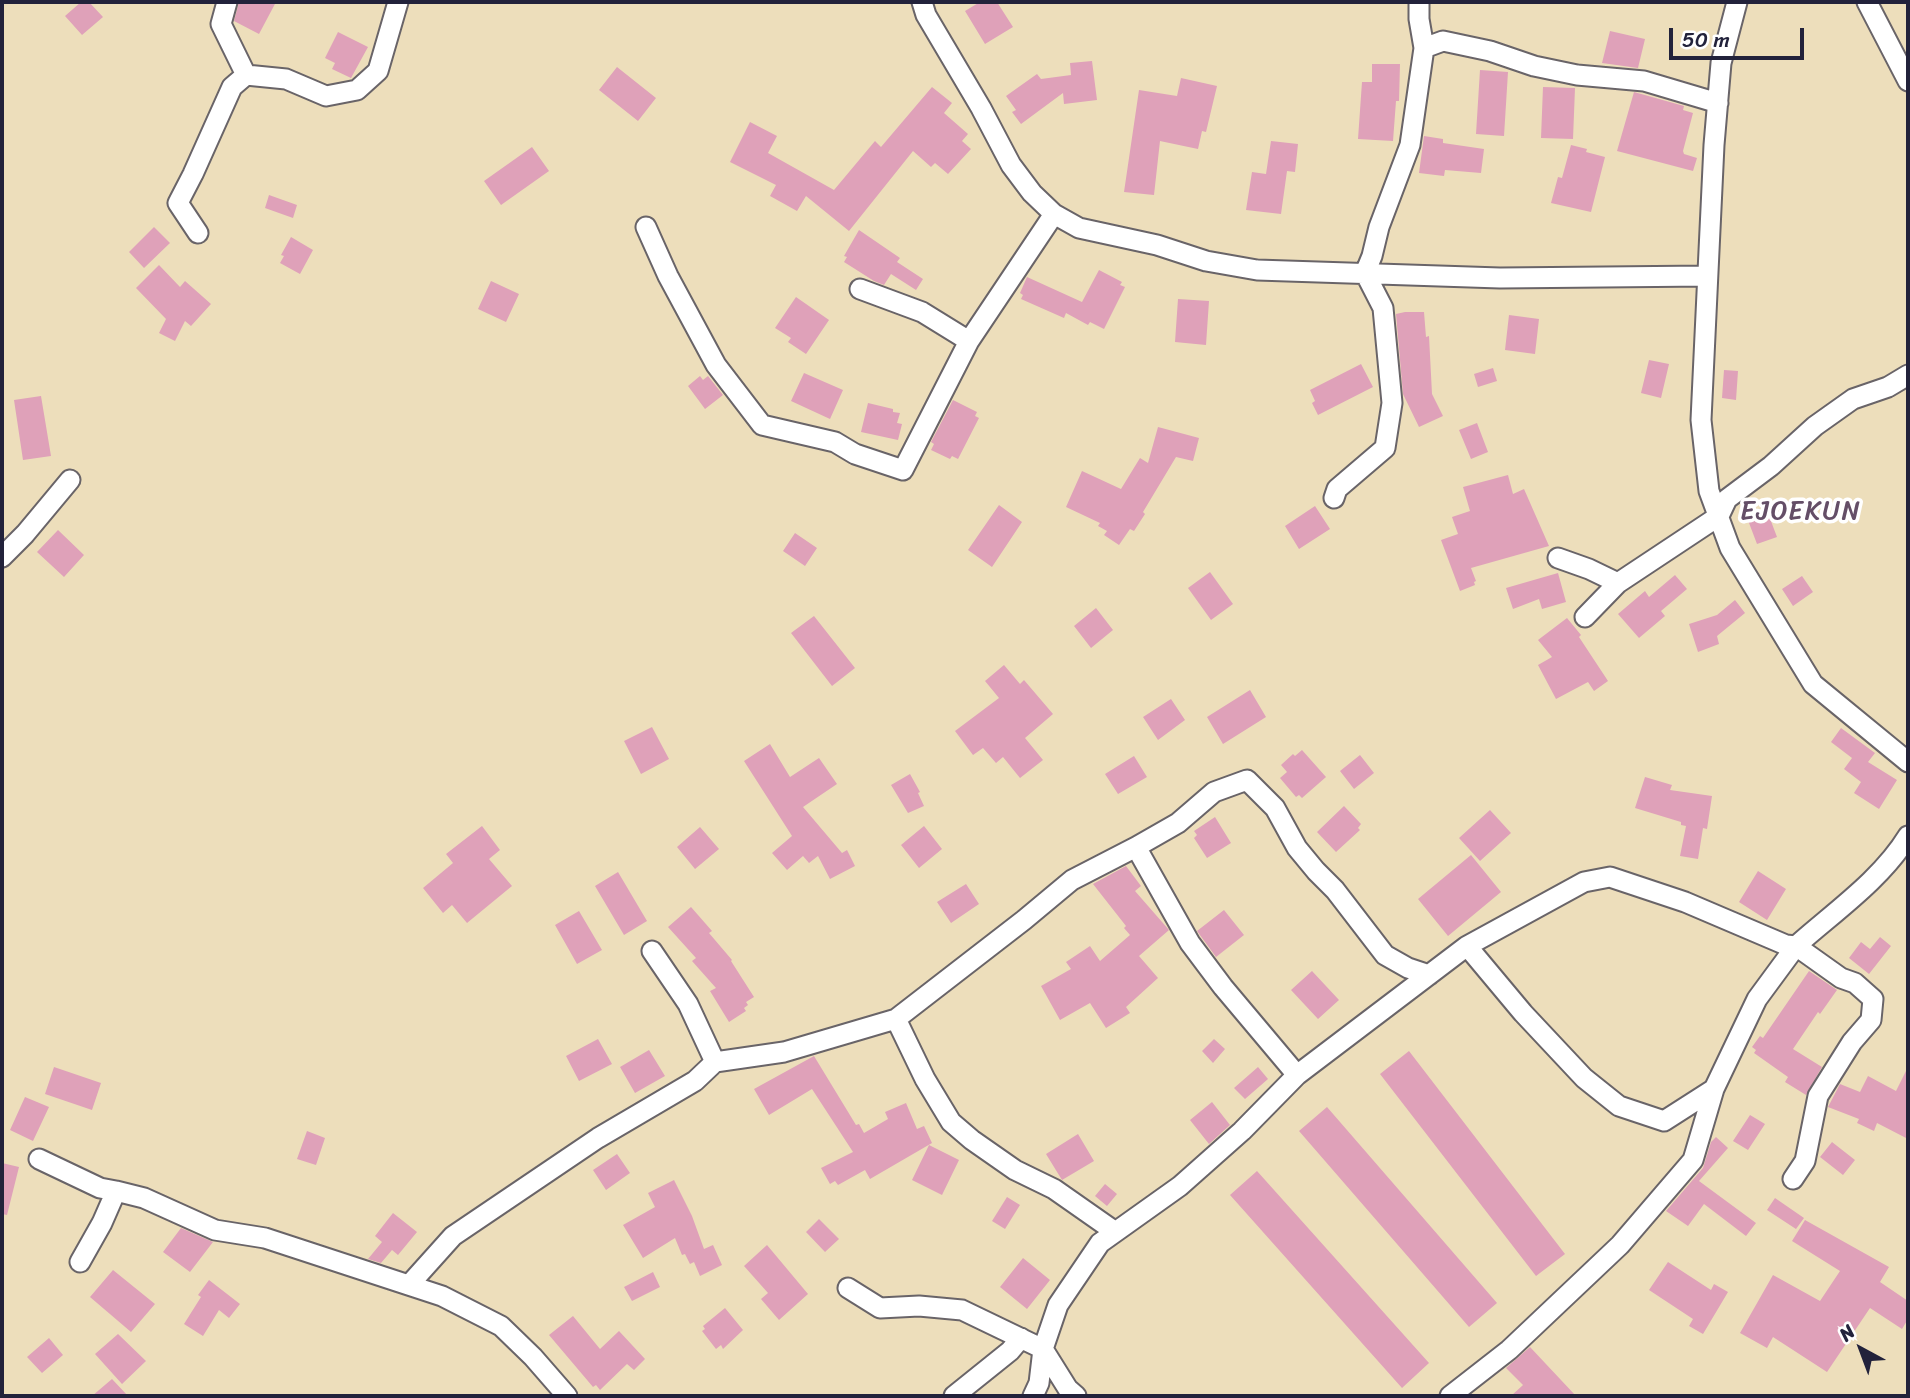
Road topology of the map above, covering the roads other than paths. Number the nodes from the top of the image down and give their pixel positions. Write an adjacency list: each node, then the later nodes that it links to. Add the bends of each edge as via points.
1 (227, 2): 8 (street, via 221,24)
2 (398, 2): 8 (street, via 378,71 357,90 326,96 286,79)
3 (922, 2): 11 (street, via 1011,165)
4 (1419, 2): 7 (street)
5 (1737, 2): 10 (street, via 1721,63)
6 (1867, 2): 9 (street)
7 (1424, 48): 10 (street, via 1443,41 1577,75 1644,81); 14 (street, via 1410,145)
8 (246, 75): 13 (street, via 232,87 178,203)
9 (1908, 81)
10 (1718, 103): 15 (street)
11 (1054, 214): 14 (street, via 1079,228 1206,261 1257,270); 17 (street)
12 (646, 227): 17 (street, via 716,365 762,425 835,442 903,470)
13 (198, 233)
14 (1365, 273): 15 (street, via 1500,278); 20 (street, via 1383,308 1392,403 1385,449 1336,489)
15 (1707, 275): 21 (street, via 1701,420 1709,491)
16 (860, 289): 17 (street, via 922,312)
17 (969, 341)
18 (1908, 374): 21 (street, via 1888,387 1853,399 1815,426 1727,499)
19 (70, 480): 22 (street)
20 (1335, 498)
21 (1718, 516): 24 (street); 26 (street, via 1731,548 1814,684)
22 (2, 557)
23 (1558, 558): 24 (street)
24 (1618, 583): 25 (street)
25 (1585, 617)
26 (1908, 762)
27 (1908, 836): 30 (street, via 1872,880)
28 (1136, 847): 32 (street, via 1178,824 1214,792 1247,780 1275,808 1297,848 1385,955); 33 (street, via 1072,880); 35 (street, via 1190,943)
29 (1467, 946): 30 (street, via 1584,882 1610,877); 32 (street); 36 (street, via 1584,1078 1619,1106 1664,1121)
30 (1796, 946): 36 (street, via 1757,999); 38 (street, via 1841,978 1855,982 1873,999 1871,1020 1818,1096 1805,1161)
31 (652, 951): 34 (street, via 688,1004)
32 (1429, 975): 35 (street)
33 (896, 1018): 34 (street, via 784,1052); 40 (street, via 951,1122 1015,1170 1054,1189)
34 (715, 1062): 42 (street, via 695,1081 598,1138 453,1236)
35 (1297, 1075): 40 (street, via 1180,1186)
36 (1714, 1089): 50 (street, via 1693,1160 1619,1245 1509,1350)
37 (39, 1159): 39 (street)
38 (1793, 1179)
39 (116, 1191): 41 (street); 42 (street, via 144,1198 215,1230 265,1238)
40 (1114, 1231): 45 (street, via 1088,1258 1058,1305)
41 (80, 1262)
42 (409, 1285): 46 (street, via 501,1326)
43 (848, 1288): 44 (street, via 880,1308 962,1310)
44 (1021, 1338): 45 (street); 47 (street)
45 (1043, 1349): 48 (street); 49 (street)
46 (567, 1396)
47 (954, 1396)
48 (1033, 1396)
49 (1076, 1396)
50 (1450, 1396)

